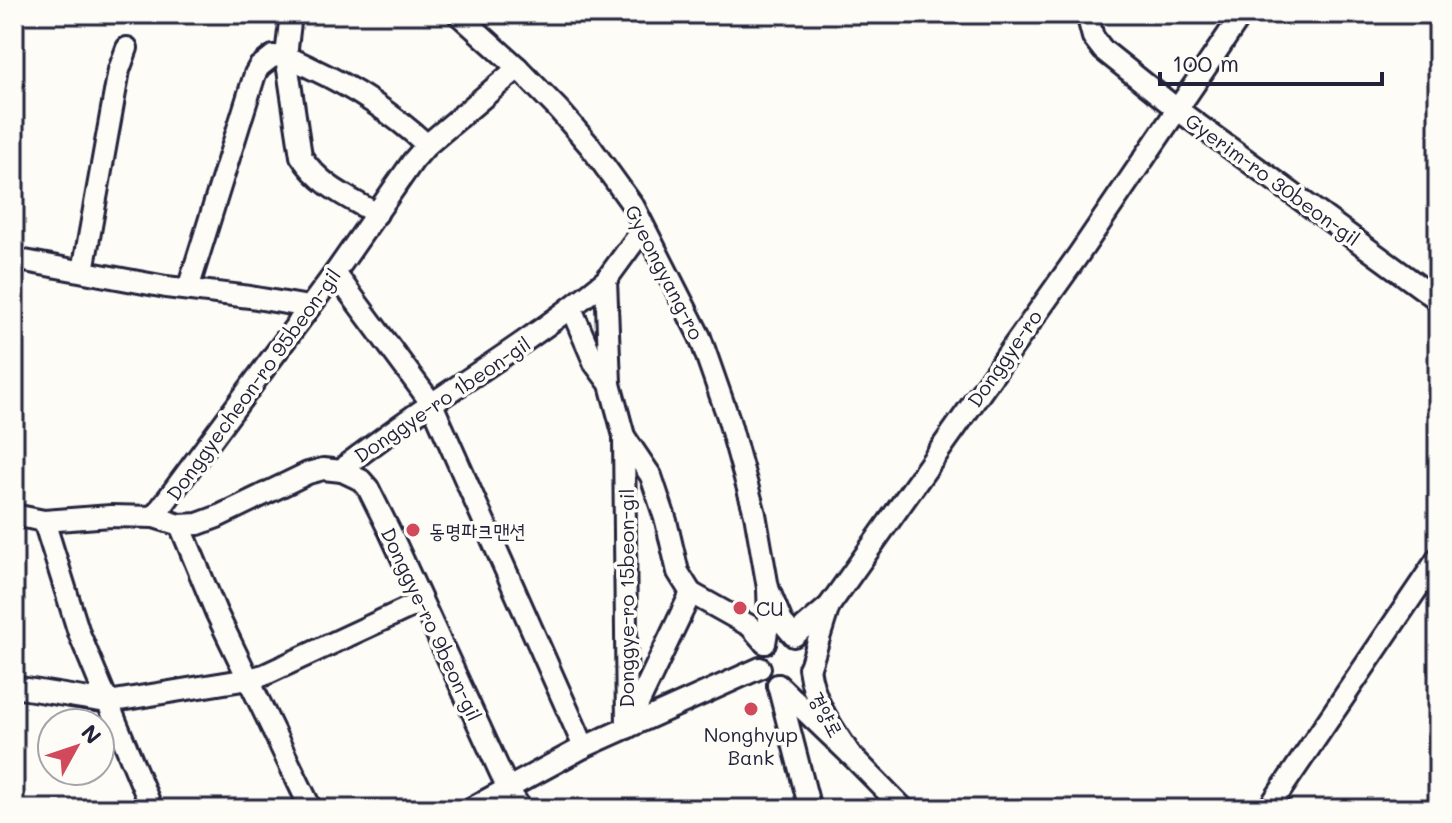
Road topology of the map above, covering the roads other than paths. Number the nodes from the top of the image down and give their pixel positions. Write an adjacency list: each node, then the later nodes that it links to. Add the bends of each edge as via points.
1 (291, 14): 6 (street)
2 (458, 14): 7 (street, Gyeongyang-ro)
3 (1087, 14): 8 (street, Gyerim-ro 30beon-gil, via 1103,50)
4 (1242, 14): 8 (street, Donggye-ro)
5 (127, 48): 13 (street)
6 (286, 56): 9 (street, via 375,102); 10 (street, via 301,156 332,189); 16 (street, via 273,56 255,74)
7 (518, 68): 9 (street, Donggyecheon-ro 95beon-gil); 11 (street, Gyeongyang-ro, via 590,146)
8 (1178, 110): 17 (street, Gyerim-ro 30beon-gil); 32 (street, Donggye-ro)
9 (427, 145): 10 (street, Donggyecheon-ro 95beon-gil)
10 (377, 214): 14 (street, Donggyecheon-ro 95beon-gil)
11 (644, 228): 15 (street, Donggye-ro 1beon-gil); 29 (street, Gyeongyang-ro, via 700,337 728,417 755,514)
12 (14, 259): 13 (street)
13 (83, 271): 16 (street)
14 (335, 273): 18 (street, Donggyecheon-ro 95beon-gil); 21 (street)
15 (606, 280): 19 (street, Donggye-ro 1beon-gil); 20 (street)
16 (188, 289): 18 (street)
17 (1438, 300)
18 (309, 307): 25 (street, Donggyecheon-ro 95beon-gil)
19 (571, 308): 20 (street, Donggye-ro 15beon-gil, via 595,364); 21 (street, Donggye-ro 1beon-gil)
20 (610, 384): 22 (street, Donggye-ro 15beon-gil)
21 (432, 404): 23 (street, Donggye-ro 1beon-gil); 42 (street)
22 (624, 436): 30 (street, Donggye-ro 15beon-gil, via 651,476 678,572); 41 (street, Donggye-ro 15beon-gil)
23 (342, 471): 27 (street, Donggye-ro 1beon-gil, via 308,473 217,517); 31 (street, Donggye-ro 9beon-gil, via 368,488)
24 (14, 515): 26 (street, Donggyecheon-ro 95beon-gil)
25 (154, 517): 26 (street, Donggyecheon-ro 95beon-gil); 27 (street, Donggye-ro 1beon-gil)
26 (44, 521): 40 (street, via 79,633)
27 (180, 525): 37 (street)
28 (1434, 564): 51 (street)
29 (768, 588): 33 (street, 경양로, via 776,612); 34 (street)
30 (691, 593): 34 (street, via 750,626); 41 (street, Donggye-ro 15beon-gil)
31 (421, 602): 37 (street); 44 (street, Donggye-ro 9beon-gil)
32 (829, 606): 33 (street); 35 (street)
33 (794, 636): 34 (street, via 778,635); 35 (street, 경양로, via 805,644)
34 (765, 643): 36 (street)
35 (810, 666): 38 (street, 경양로, via 801,681); 43 (street, 경양로, via 814,694)
36 (760, 668): 38 (street, 경양로); 41 (street)
37 (249, 679): 40 (street); 46 (street)
38 (778, 685): 43 (street, 경양로); 49 (street)
39 (14, 687): 40 (street)
40 (108, 702): 45 (street)
41 (627, 728): 42 (street)
42 (584, 747): 44 (street)
43 (850, 754): 50 (street)
44 (508, 789): 47 (street); 48 (street, Donggye-ro 9beon-gil)
45 (152, 809)
46 (311, 809)
47 (470, 809)
48 (521, 809)
49 (810, 809)
50 (904, 809)
51 (1268, 809)

